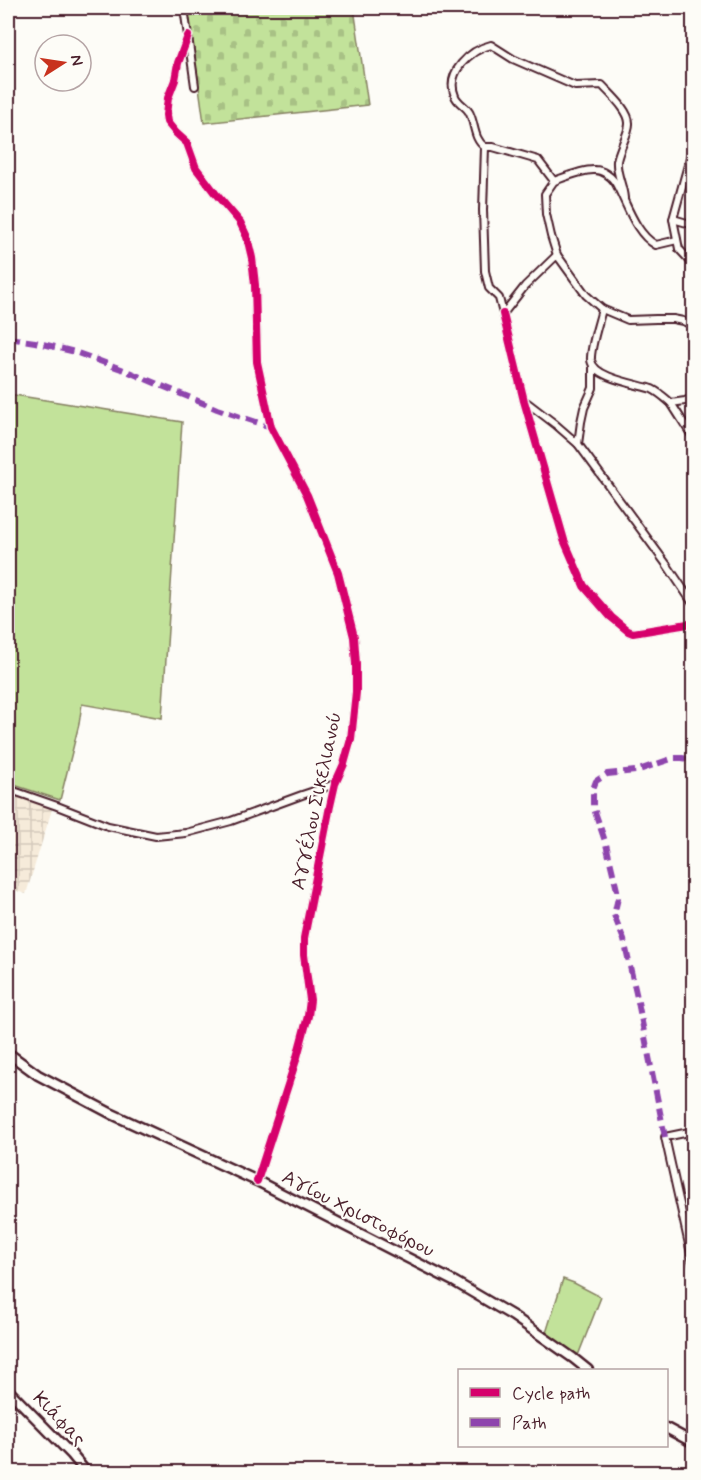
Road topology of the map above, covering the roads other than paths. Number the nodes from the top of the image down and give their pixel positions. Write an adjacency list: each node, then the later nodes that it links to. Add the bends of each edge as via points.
1 (184, 8): 2 (street, Αγγέλου Σικελιανού)
2 (188, 36): 3 (street, Αγγέλου Σικελιανού); 24 (street, Αγγέλου Σικελιανού, via 168,98 167,122 186,143 196,168 240,222 247,237 255,285 257,362 271,427 307,495 338,573 354,637 356,692 352,732)
3 (195, 86)
4 (693, 143): 8 (street)
5 (485, 147): 6 (street, via 538,160); 7 (street, via 453,86 463,60 491,45 574,86 602,85 614,97 627,114 629,124 617,160); 14 (street, via 485,271)
6 (554, 181): 7 (street, via 594,169 604,172 614,180); 11 (street, via 545,194)
7 (625, 203): 10 (street, via 649,241 656,245)
8 (673, 219): 9 (street); 10 (street)
9 (693, 225)
10 (677, 240): 12 (street, via 679,249)
11 (557, 255): 13 (street, via 586,295); 14 (street)
12 (693, 264)
13 (602, 309): 15 (street, via 628,320 673,319); 16 (street, via 592,352)
14 (503, 314): 18 (street)
15 (693, 326)
16 (593, 367): 19 (street, via 605,375 651,389); 21 (street, via 592,388 582,415)
17 (693, 397): 19 (street)
18 (524, 401): 21 (street); 23 (street, via 561,531 584,586 611,617 633,633)
19 (671, 403): 20 (street)
20 (693, 439)
21 (578, 444): 22 (street)
22 (693, 605)
23 (693, 623)
24 (335, 784): 25 (street, via 231,821 156,836 108,826); 28 (street, Αγγέλου Σικελιανού, via 304,938 308,1016)
25 (8, 789)
26 (8, 1053): 28 (main road, Αγίου Χριστοφόρου, via 38,1075 112,1114)
27 (693, 1131): 29 (street, via 664,1137)
28 (257, 1181): 30 (main road, Αγίου Χριστοφόρου, via 465,1288 513,1316)
29 (693, 1267)
30 (586, 1369)
31 (8, 1390): 34 (main road, Κιάφας)
32 (668, 1429): 33 (main road)
33 (693, 1443)
34 (86, 1473)

